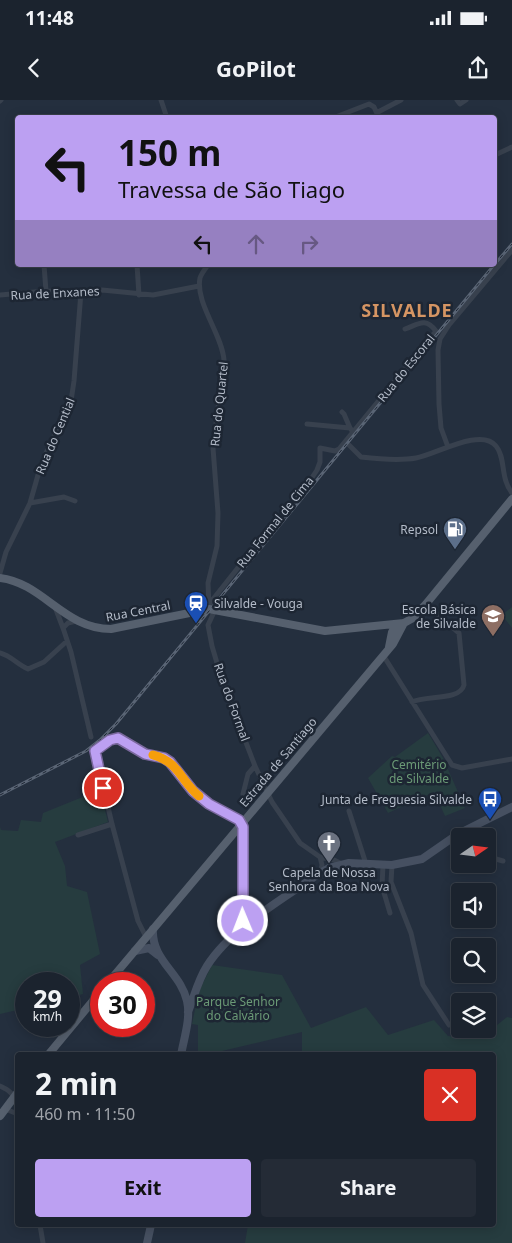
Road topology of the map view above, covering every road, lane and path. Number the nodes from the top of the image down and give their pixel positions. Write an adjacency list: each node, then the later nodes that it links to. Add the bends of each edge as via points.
1 (160, 100): 5 (street)
2 (401, 100): 7 (street)
3 (457, 100): 4 (street, via 460,104)
4 (466, 100)
5 (166, 115)
6 (340, 115): 7 (street, via 366,104 374,106)
7 (378, 115)
8 (512, 147): 9 (street)
9 (497, 154)
10 (512, 250): 24 (street, via 440,339 438,404 441,428)
11 (44, 267): 15 (street)
12 (137, 267): 18 (street)
13 (207, 267): 14 (street, via 200,276)
14 (199, 286): 18 (street, Rua de Enxanes, via 165,294); 34 (street, Rua do Quartel, via 224,360 213,448 218,513 217,546 208,583)
15 (46, 291): 16 (street, Rua de Enxanes); 17 (street, Rua de Enxanes)
16 (81, 292): 18 (street, Rua de Enxanes, via 102,290); 29 (street, Rua do Cential, via 71,400 40,468)
17 (0, 295)
18 (139, 295)
19 (405, 329): 22 (street, Rua do Escoral, via 427,322 436,331)
20 (342, 412): 22 (street)
21 (307, 424): 22 (street)
22 (351, 430): 25 (street, Rua do Escoral)
23 (349, 445): 24 (street, via 361,458 414,458)
24 (448, 447): 26 (street, via 480,439 491,442 498,450 504,478)
25 (335, 451): 34 (street, Rua Formal de Cima, via 320,448 317,470 302,493 256,545)
26 (512, 492)
27 (512, 499): 32 (main road, Estrada de Santiago)
28 (75, 501): 29 (street, via 64,497)
29 (30, 503): 30 (street, Rua do Cential, via 6,552)
30 (0, 573)
31 (0, 578): 33 (main road, Rua Central, via 20,583)
32 (426, 604): 37 (main road, Estrada de Santiago, via 413,618); 41 (street, via 459,633 464,685 456,694)
33 (54, 606): 35 (main road, Rua Central); 36 (street)
34 (211, 608): 35 (main road, Rua Central, via 111,629 98,629); 37 (main road, Rua Central, via 325,631); 46 (street, Rua do Formal, via 208,624 212,646)
35 (76, 621): 36 (street)
36 (63, 628): 38 (street)
37 (394, 629): 40 (main road, Estrada de Santiago, via 389,648)
38 (68, 641): 39 (street, via 44,662 28,669); 42 (street)
39 (0, 653)
40 (383, 655): 41 (street); 47 (main road, Estrada de Santiago)
41 (412, 702): 44 (street, via 452,765 462,768)
42 (91, 737)
43 (512, 758): 44 (street)
44 (504, 761): 45 (street)
45 (512, 763)
46 (255, 766): 47 (street, Rua do Formal); 48 (street, via 248,774)
47 (267, 792): 51 (main road, Estrada de Santiago); 55 (street, Rua do Formal, via 292,833 309,851)
48 (243, 794)
49 (512, 807): 53 (main road)
50 (349, 811): 59 (street)
51 (242, 823): 52 (street, via 193,791 170,762 145,754 118,738 95,751); 64 (street); 65 (main road, Estrada de Santiago)
52 (112, 824): 54 (street); 66 (street, via 138,921)
53 (473, 826): 61 (main road, via 422,859)
54 (78, 835)
55 (320, 857): 58 (street, Rua do Formal); 62 (street)
56 (496, 859): 57 (street)
57 (503, 861)
58 (342, 864): 59 (main road); 62 (main road)
59 (366, 864): 60 (main road)
60 (384, 865): 61 (main road); 63 (street, via 382,886)
61 (392, 865): 74 (street, via 391,882 412,933 423,985)
62 (320, 873): 64 (main road)
63 (390, 913)
64 (245, 926): 71 (main road, via 207,965)
65 (153, 928): 66 (main road, Estrada de Santiago); 67 (main road)
66 (146, 937): 67 (main road, via 146,944); 68 (main road, Estrada de Santiago)
67 (152, 948): 68 (main road); 70 (main road)
68 (135, 951): 69 (main road, Estrada de Santiago)
69 (117, 972)
70 (180, 986): 71 (main road, via 189,989); 73 (main road)
71 (198, 986): 73 (main road)
72 (90, 1003): 75 (main road)
73 (188, 1012): 76 (main road)
74 (449, 1025)
75 (50, 1052)
76 (181, 1052)
77 (0, 1086): 78 (street)
78 (15, 1097)
79 (15, 1099): 80 (main road)
80 (3, 1113)
81 (40, 1227): 83 (street)
82 (151, 1227): 84 (main road)
83 (43, 1243)
84 (147, 1243)

